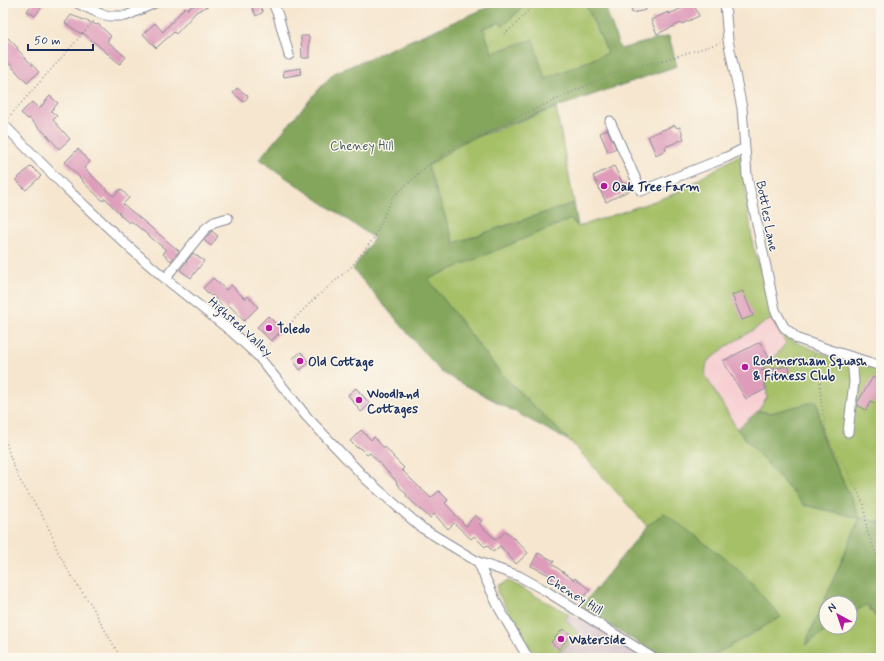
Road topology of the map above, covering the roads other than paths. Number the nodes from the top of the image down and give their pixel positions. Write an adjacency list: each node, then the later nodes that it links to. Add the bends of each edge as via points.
1 (77, 3): 2 (street, via 110,16 126,16)
2 (155, 3)
3 (273, 3): 5 (street)
4 (726, 3): 8 (street, Bottles Lane, via 728,40 742,108)
5 (289, 55)
6 (6, 121): 10 (street, Highsted Valley, via 67,189)
7 (610, 121): 8 (street, via 641,191)
8 (745, 148): 11 (street, Bottles Lane, via 747,176 775,310 784,327 798,339)
9 (228, 218): 10 (street, via 214,222 205,229 170,272)
10 (167, 280): 14 (street, Highsted Valley, via 258,356 307,417 366,479 422,528)
11 (849, 356): 12 (street, Bottles Lane); 13 (street, via 854,382)
12 (881, 366)
13 (848, 432)
14 (478, 562): 15 (street, via 499,608); 16 (street, Cheney Hill, via 519,576)
15 (528, 658)
16 (653, 658)

